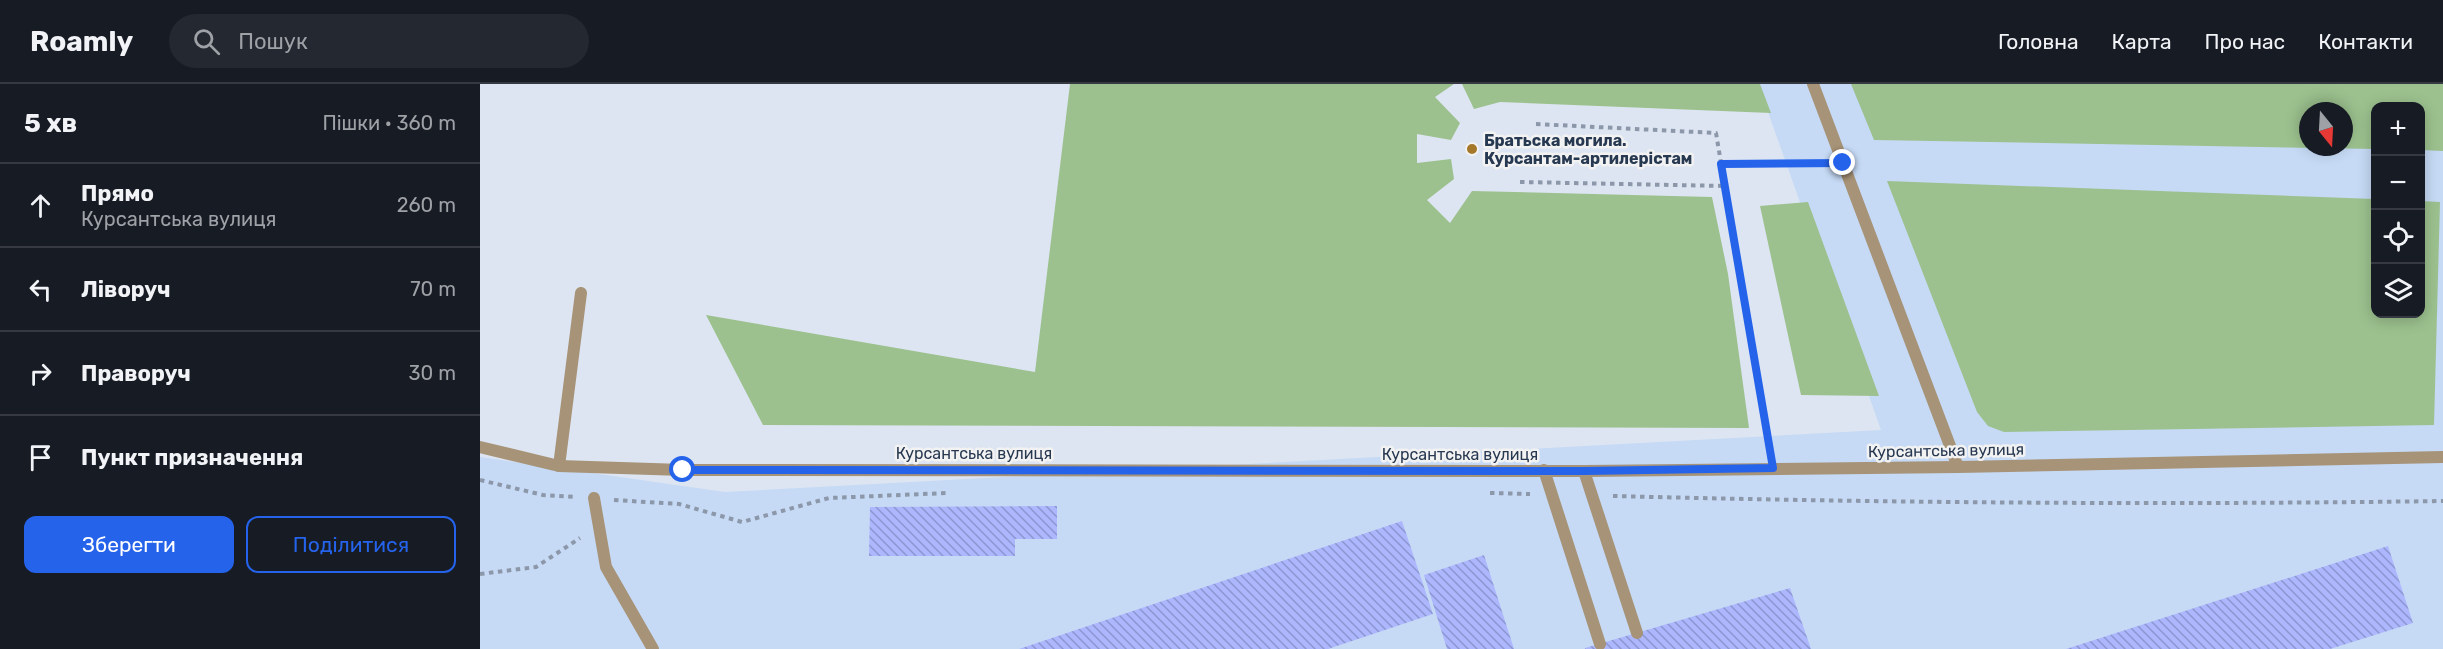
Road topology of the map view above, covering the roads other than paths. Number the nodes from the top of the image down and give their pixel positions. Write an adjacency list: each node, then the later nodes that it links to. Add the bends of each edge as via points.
1 (1813, 84): 6 (street)
2 (581, 292): 5 (street)
3 (480, 447): 5 (street, Курсантська вулиця)
4 (2443, 457): 6 (street, Курсантська вулиця)
5 (559, 466): 7 (street, Курсантська вулиця, via 683,470)
6 (1958, 467): 8 (street, Курсантська вулиця)
7 (1544, 470): 8 (street, Курсантська вулиця); 11 (street)
8 (1584, 471): 10 (street)
9 (594, 498): 12 (street, via 606,567)
10 (1637, 633)
11 (1600, 644)
12 (652, 649)

